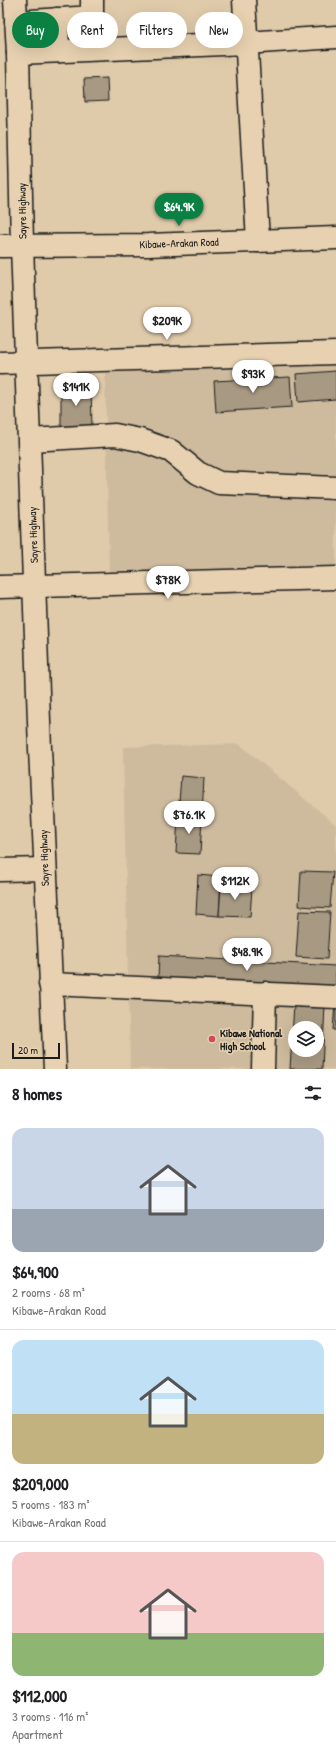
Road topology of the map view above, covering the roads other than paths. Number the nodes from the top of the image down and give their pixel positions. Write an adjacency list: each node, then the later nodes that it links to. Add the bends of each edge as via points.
1 (15, 0): 4 (main road, Sayre Highway)
2 (92, 0): 5 (main road, via 92,17)
3 (244, 0): 7 (main road)
4 (16, 12)
5 (59, 19)
6 (336, 37): 7 (main road)
7 (246, 43): 10 (main road); 13 (main road)
8 (18, 48): 11 (main road, Sayre Highway)
9 (58, 48): 10 (main road)
10 (58, 51): 11 (main road)
11 (18, 53): 14 (main road, Sayre Highway)
12 (336, 238): 13 (main road, Kibawe-Arakan Road)
13 (258, 241): 14 (main road, Kibawe-Arakan Road, via 148,245)
14 (22, 245): 15 (main road, Kibawe-Arakan Road); 17 (main road, Sayre Highway)
15 (0, 246)
16 (336, 353): 17 (main road)
17 (27, 362): 18 (main road); 19 (main road, Sayre Highway)
18 (0, 363)
19 (30, 440): 20 (main road, via 114,435 140,440 171,452 198,473 219,483); 22 (main road, Sayre Highway)
20 (336, 488)
21 (336, 578): 22 (main road)
22 (35, 586): 23 (main road); 24 (main road, Sayre Highway)
23 (0, 587)
24 (45, 869): 25 (main road); 26 (main road, Sayre Highway)
25 (0, 870)
26 (50, 984): 27 (main road); 29 (main road, Sayre Highway)
27 (265, 993): 28 (main road); 30 (main road)
28 (336, 997)
29 (55, 1069)
30 (263, 1069)

